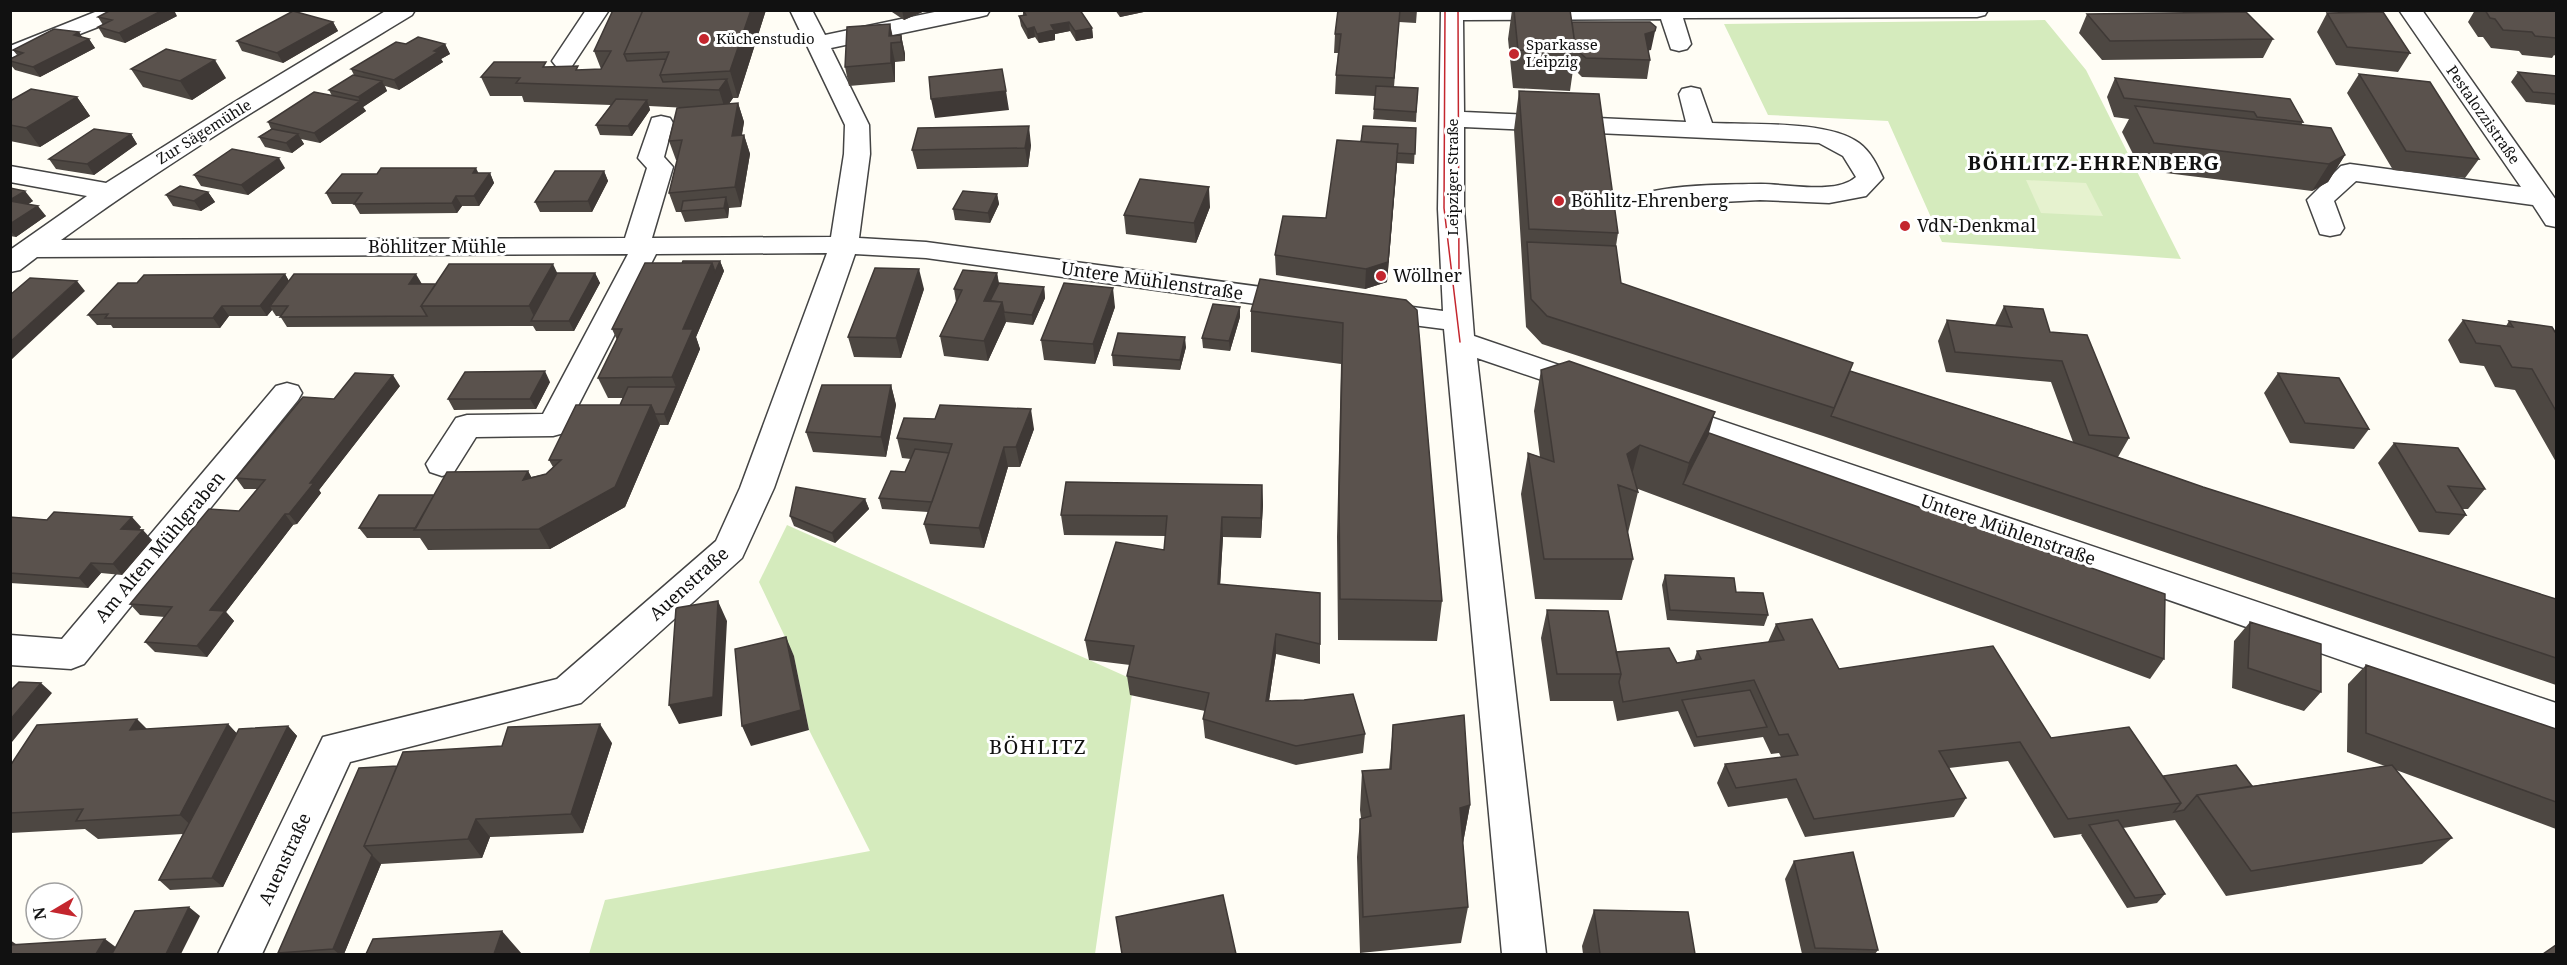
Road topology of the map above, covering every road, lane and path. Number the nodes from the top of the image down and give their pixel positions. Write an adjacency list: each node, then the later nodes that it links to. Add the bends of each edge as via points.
1 (121, 10): 12 (street)
2 (404, 10): 21 (street, Zur Sägemühle)
3 (598, 10): 13 (street)
4 (801, 10): 10 (street, Auenstraße)
5 (979, 10): 10 (street)
6 (1977, 10): 9 (street)
7 (2410, 10): 23 (street, Pestalozzistraße)
8 (1452, 12): 9 (street); 15 (street, Leipziger Straße)
9 (1671, 14): 11 (street)
10 (817, 44): 26 (street, Auenstraße, via 857,125 857,154)
11 (1679, 44)
12 (10, 54)
13 (564, 61)
14 (1691, 94): 17 (street)
15 (1452, 120): 17 (street); 29 (street, Leipziger Straße, via 1451,209)
16 (661, 123): 27 (street, via 651,158 660,167)
17 (1701, 130): 22 (street, via 1823,136 1848,145 1861,157 1870,178 1857,190 1829,195 1760,192)
18 (2329, 155): 19 (street)
19 (2350, 172): 23 (street); 25 (street, via 2320,200)
20 (10, 174): 21 (street)
21 (110, 192): 28 (street, Zur Sägemühle)
22 (1663, 197)
23 (2541, 198): 24 (street, Pestalozzistraße)
24 (2556, 219)
25 (2330, 228)
26 (844, 245): 27 (street, Böhlitzer Mühle); 29 (street, Untere Mühlenstraße, via 926,250 1334,305); 34 (street, Auenstraße, via 757,488 730,549 568,692 337,749)
27 (641, 246): 28 (street, Böhlitzer Mühle); 31 (street, via 553,425 467,426)
28 (20, 256)
29 (1459, 332): 33 (street, Untere Mühlenstraße, via 1625,399); 35 (street, Leipziger Straße)
30 (288, 393): 32 (street, Am Alten Mühlgraben, via 71,654)
31 (442, 464)
32 (10, 650)
33 (2556, 719)
34 (240, 954)
35 (1524, 954)

